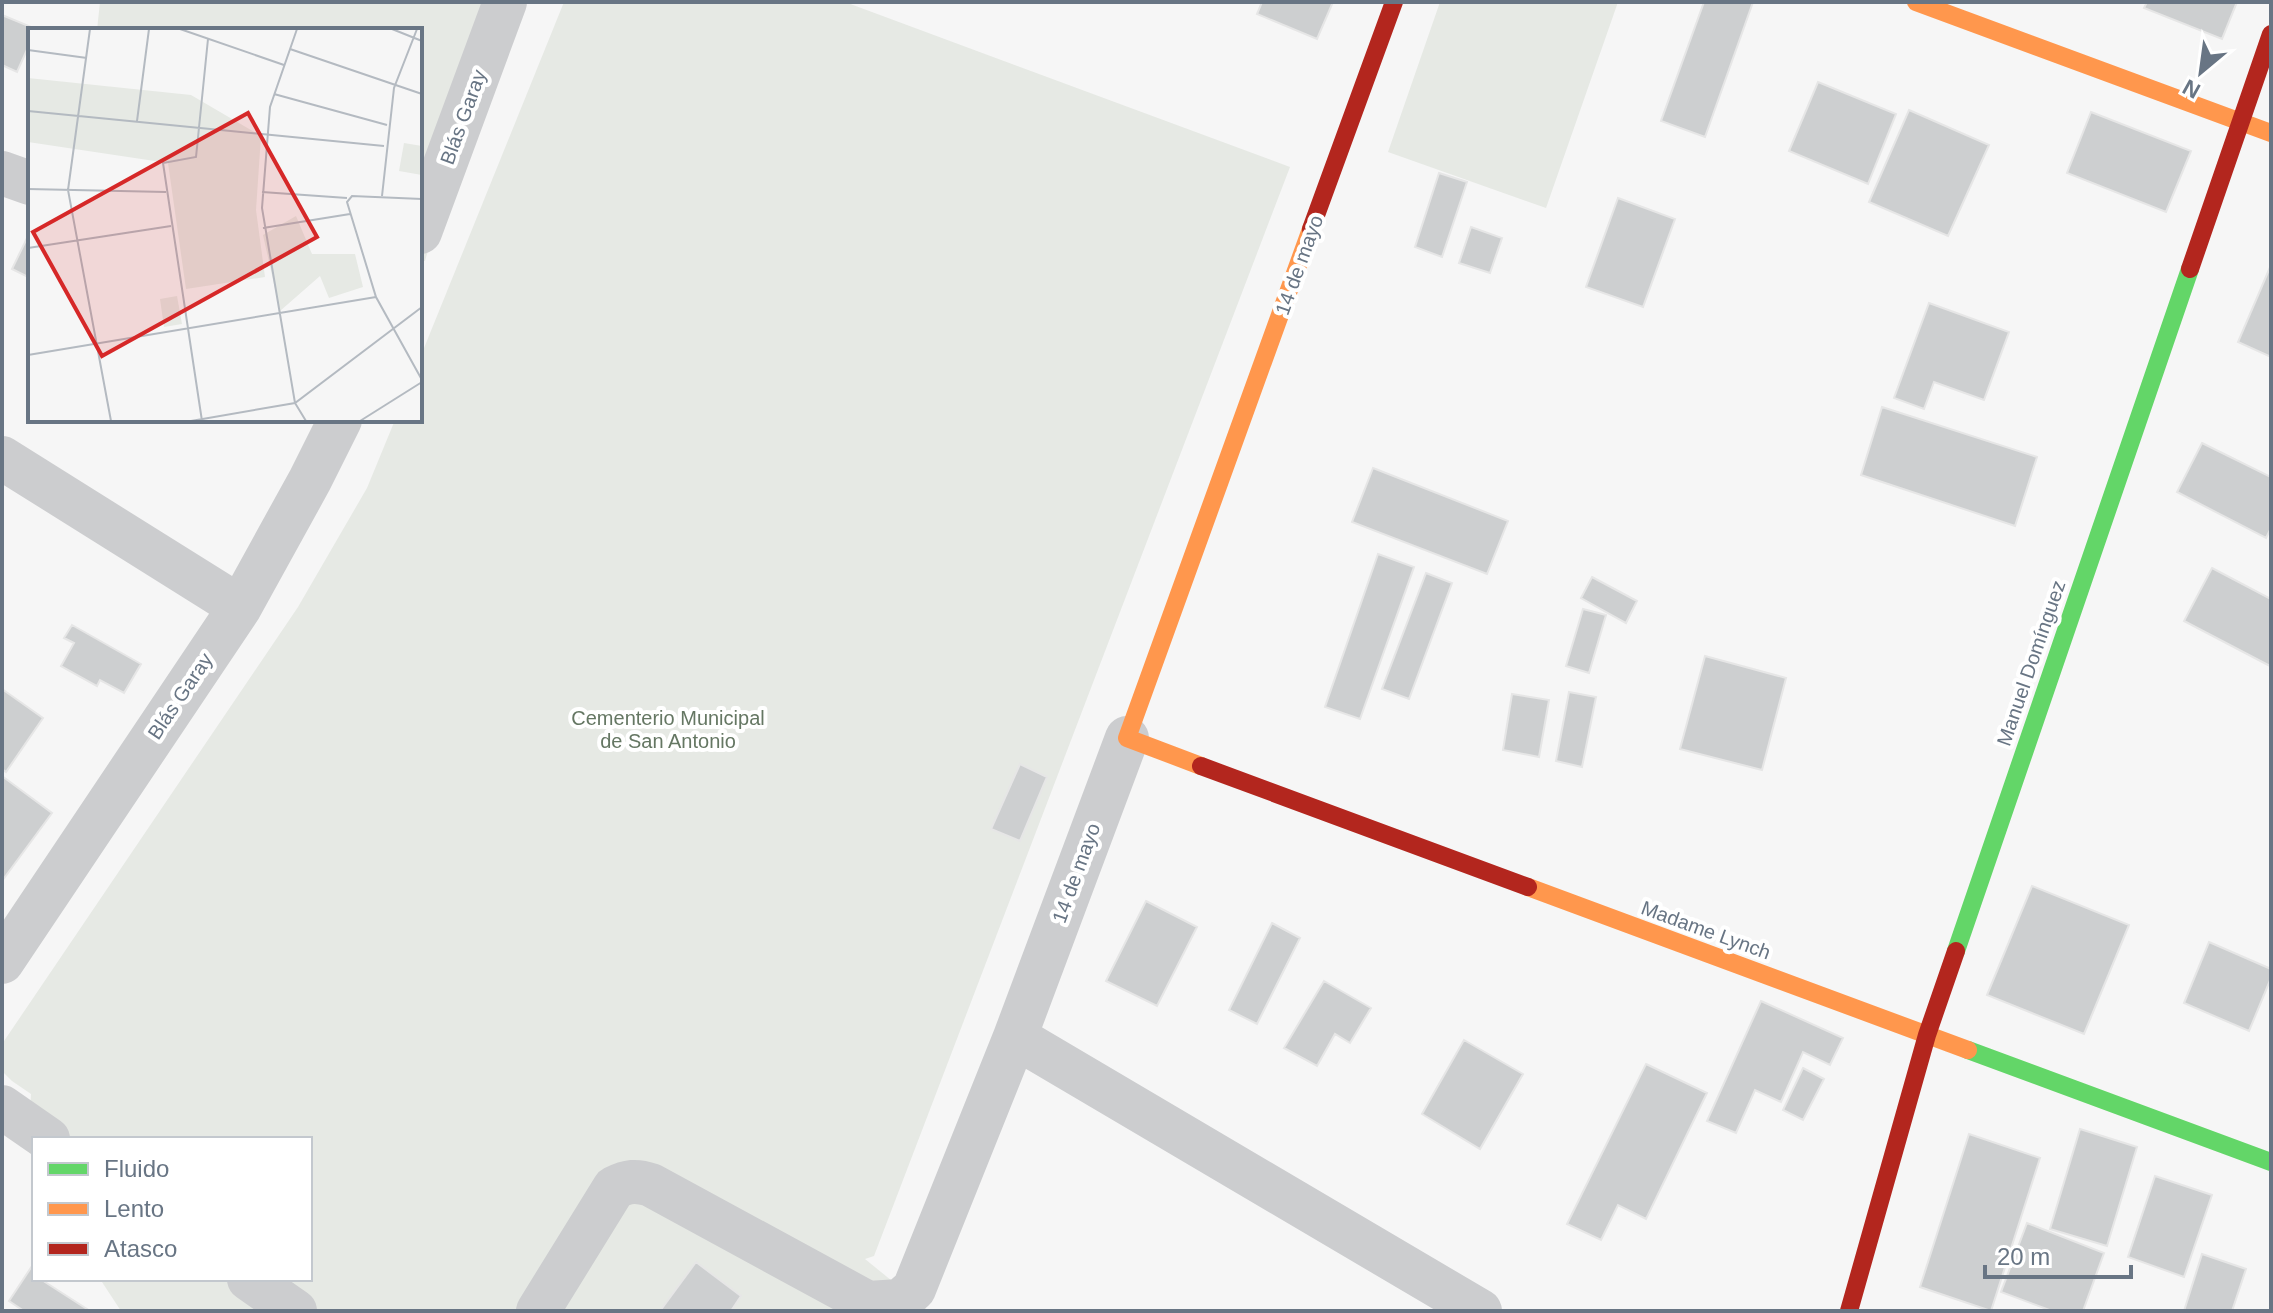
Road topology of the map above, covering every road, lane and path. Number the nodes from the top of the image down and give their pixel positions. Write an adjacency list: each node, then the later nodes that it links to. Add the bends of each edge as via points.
1 (505, 2): 9 (street, Blás Garay)
2 (1394, 2): 13 (street, 14 de mayo)
3 (1916, 2): 5 (street)
4 (2271, 34): 5 (street, Manuel Domínguez)
5 (2240, 122): 6 (street); 15 (street, Manuel Domínguez)
6 (2271, 133)
7 (2, 173): 8 (street)
8 (28, 182)
9 (422, 227)
10 (339, 422): 12 (street, Blás Garay)
11 (2, 458): 12 (street)
12 (240, 607): 14 (street, Blás Garay)
13 (1127, 738): 15 (street, Madame Lynch); 16 (street, 14 de mayo)
14 (2, 962)
15 (1927, 1035): 19 (street, Madame Lynch); 24 (street, Manuel Domínguez)
16 (1015, 1037): 22 (street, 14 de mayo, via 914,1289 900,1301 868,1303 638,1180 614,1188); 23 (street)
17 (2, 1107): 18 (street)
18 (45, 1137)
19 (2271, 1162)
20 (252, 1281): 21 (street)
21 (295, 1311)
22 (538, 1311)
23 (1480, 1311)
24 (1849, 1311)

